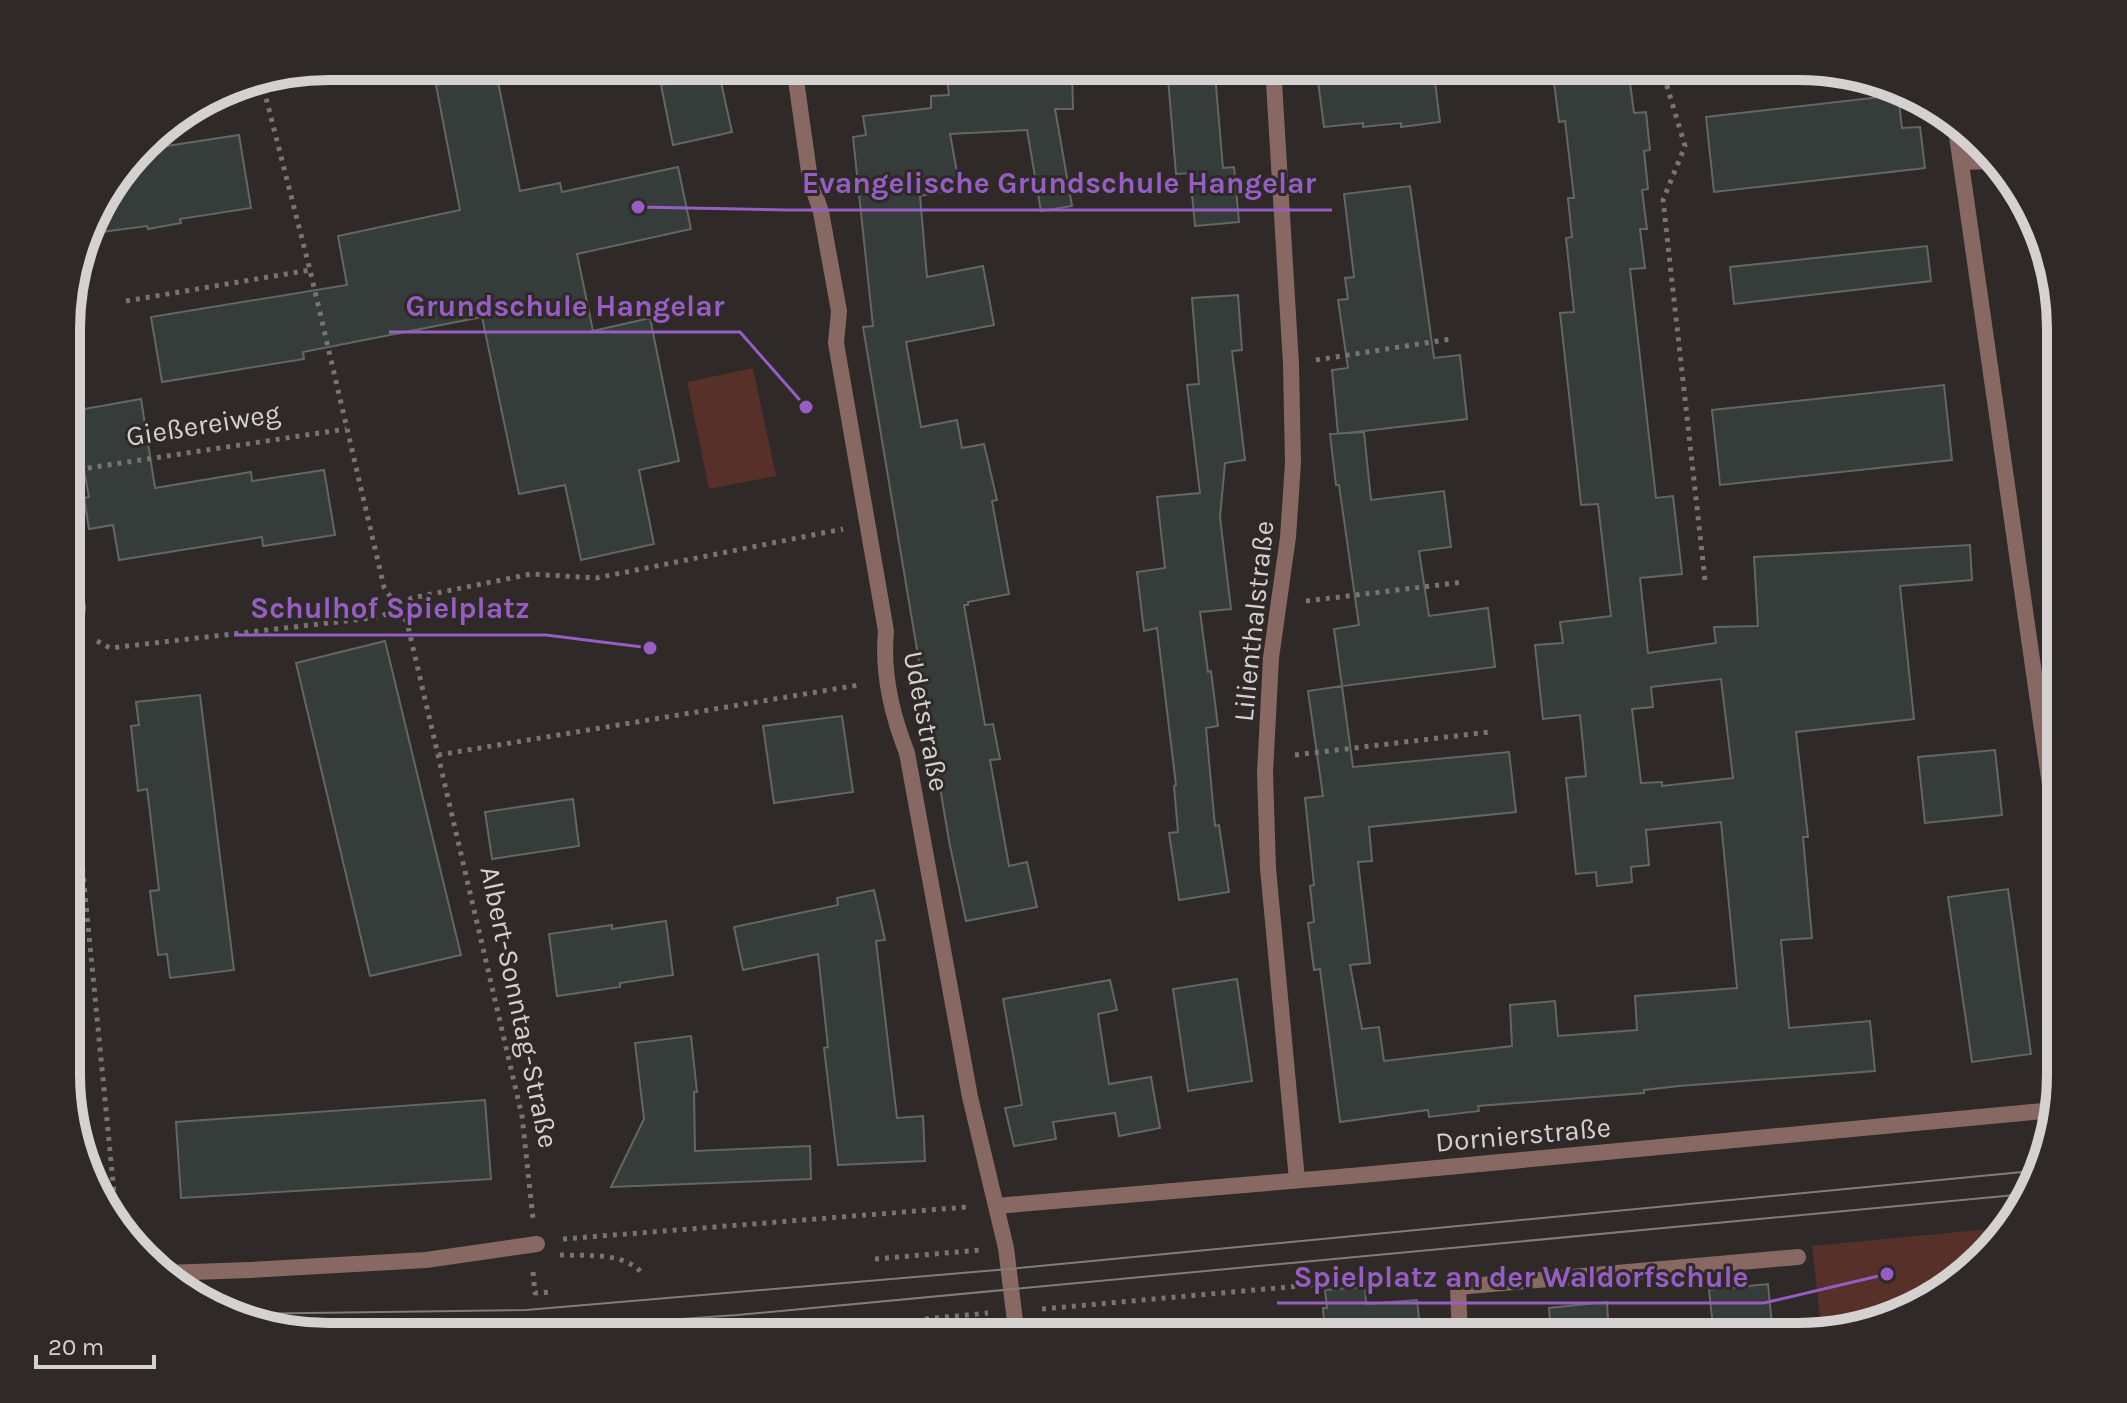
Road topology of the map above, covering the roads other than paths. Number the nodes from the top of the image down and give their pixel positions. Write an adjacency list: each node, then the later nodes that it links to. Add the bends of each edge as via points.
1 (1274, 80): 8 (street, Lilienthalstraße, via 1293,463 1271,658 1268,868)
2 (796, 81): 9 (street, Udetstraße, via 810,179 839,311 836,343 886,631 888,680)
3 (1957, 138): 5 (street)
4 (1981, 161): 5 (street)
5 (1961, 162): 6 (street)
6 (2046, 757)
7 (2044, 1111): 8 (street, Dornierstraße)
8 (1297, 1180): 9 (street, Dornierstraße)
9 (996, 1206): 14 (street, Udetstraße)
10 (537, 1244): 12 (street, via 426,1260)
11 (1798, 1257): 13 (street, via 1458,1287)
12 (179, 1272)
13 (1459, 1322)
14 (1015, 1323)

